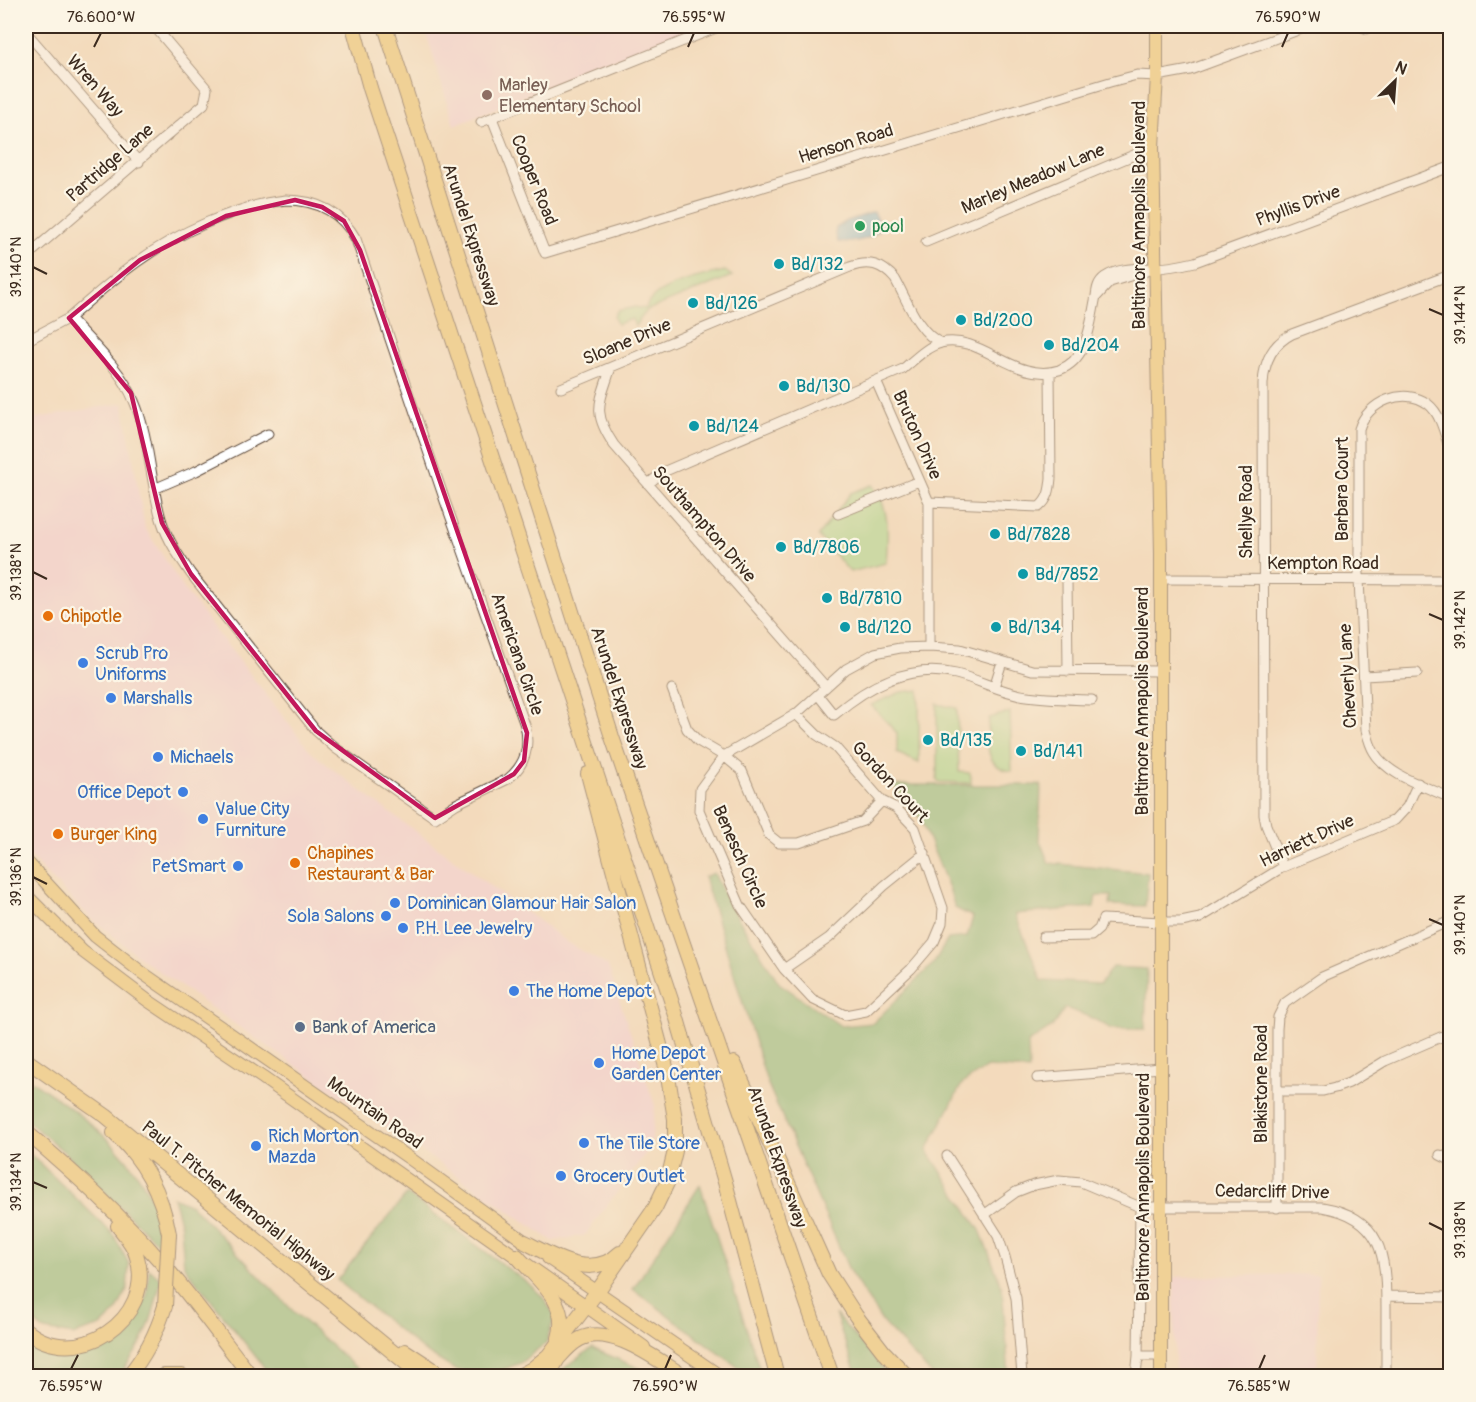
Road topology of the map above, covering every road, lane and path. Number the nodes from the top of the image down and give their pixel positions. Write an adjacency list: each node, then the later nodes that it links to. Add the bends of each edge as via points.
1 (154, 26): 14 (street, Partridge Lane, via 207,89 204,104)
2 (352, 26): 40 (highway)
3 (385, 26): 66 (highway, Arundel Expressway, via 612,737)
4 (721, 26): 11 (street)
5 (1157, 26): 10 (main road, Baltimore Annapolis Boulevard)
6 (1309, 26): 10 (street, Henson Road, via 1190,70)
7 (1449, 26): 9 (street)
8 (26, 32): 14 (street, Wren Way)
9 (1450, 33)
10 (1157, 76): 13 (main road, Baltimore Annapolis Boulevard); 17 (street, Henson Road, via 1137,75 1090,88)
11 (492, 118): 12 (street); 17 (street, Cooper Road)
12 (481, 122)
13 (1154, 147): 16 (street, Marley Meadow Lane); 19 (main road, Baltimore Annapolis Boulevard)
14 (139, 162): 18 (street, Partridge Lane)
15 (1450, 167): 19 (street, Phyllis Drive, via 1195,262)
16 (926, 242)
17 (545, 253)
18 (26, 257)
19 (1155, 268): 25 (street, Phyllis Drive, via 1110,282 1095,297 1088,338 1077,359); 35 (main road, Baltimore Annapolis Boulevard)
20 (1450, 275): 38 (street, Shellye Road, via 1292,334 1276,344 1263,372)
21 (69, 318): 22 (street, Americana Circle); 32 (street, Americana Circle, via 131,393); 32 (street, Americana Circle, via 153,251 244,210 296,200 322,207 344,221 360,250 522,717 528,741 522,765 508,779 435,818 335,748 316,731 191,574 162,523)
22 (26, 341)
23 (941, 343): 24 (street, Sloane Drive, via 923,329 889,272 867,262); 25 (street, via 968,345 1018,368); 26 (street, via 903,369)
24 (611, 367): 27 (street, Sloane Drive); 31 (street, Southampton Drive, via 599,419 614,445)
25 (1050, 372): 33 (street, via 1051,478 1044,503 1039,507)
26 (876, 381): 30 (street, Bruton Drive); 31 (street, via 663,472)
27 (561, 387)
28 (268, 434): 32 (street)
29 (1450, 450): 36 (street, Barbara Court, via 1438,416 1420,400 1393,398 1364,415 1358,440)
30 (919, 481): 33 (street, Bruton Drive); 34 (street)
31 (648, 484): 47 (street, Southampton Drive)
32 (154, 489)
33 (929, 502): 41 (street)
34 (838, 514)
35 (1161, 579): 38 (street, Kempton Road); 44 (main road, Baltimore Annapolis Boulevard)
36 (1359, 579): 38 (street, Kempton Road); 39 (street, Kempton Road); 46 (street, Cheverly Lane)
37 (1067, 580): 43 (street)
38 (1263, 580): 59 (street, Shellye Road, via 1264,815)
39 (1450, 580)
40 (542, 606): 82 (highway, via 542,626 602,822 673,1098 675,1151 671,1168 655,1208); 104 (highway, via 676,1015)
41 (929, 646): 42 (street, via 960,649); 47 (street, via 874,653 846,669)
42 (1002, 662): 43 (street, via 1032,670); 48 (street)
43 (1068, 671): 44 (street)
44 (1160, 671): 62 (main road, Baltimore Annapolis Boulevard)
45 (1417, 673): 46 (street)
46 (1365, 676): 54 (street, Cheverly Lane, via 1366,730 1374,753 1392,769)
47 (826, 687): 50 (street)
48 (994, 687): 50 (street, via 955,674 926,671 872,686 834,715); 51 (street, via 1026,696)
49 (672, 689): 53 (street, via 687,729)
50 (818, 695): 52 (street)
51 (1092, 700)
52 (796, 714): 53 (street); 56 (street, Gordon Court, via 835,747)
53 (723, 756): 56 (street, via 742,771 769,835 779,843 799,843 864,820); 65 (street, Benesch Circle, via 700,789 699,810 740,904)
54 (1418, 783): 55 (street, Cheverly Lane); 59 (street, Harriett Drive, via 1407,807 1395,820)
55 (1450, 798)
56 (882, 801): 57 (street, Gordon Court, via 896,807 915,828)
57 (925, 853): 63 (street, Gordon Court, via 943,908); 65 (street, via 829,938)
58 (26, 861): 83 (main road, Mountain Road, via 95,936 141,972)
59 (1283, 867): 62 (street, Harriett Drive, via 1200,918)
60 (26, 895): 84 (main road, Mountain Road, via 82,951 147,1000)
61 (1450, 921): 72 (street, Blakistone Road, via 1332,971 1290,997 1278,1017)
62 (1161, 922): 64 (street, Harriett Drive, via 1103,919 1091,936); 70 (main road, Baltimore Annapolis Boulevard)
63 (942, 923): 65 (street, Benesch Circle, via 934,942 911,969 866,1011 844,1015 812,999)
64 (1043, 937)
65 (784, 969)
66 (694, 971): 105 (highway, Arundel Expressway); 106 (highway, via 829,1274 856,1316)
67 (1450, 1033): 72 (street, via 1335,1088)
68 (26, 1060): 85 (highway, Paul T. Pitcher Memorial Highway, via 106,1116)
69 (26, 1066): 94 (highway, bridge, via 119,1138 160,1196 169,1234 165,1306 153,1339)
70 (1161, 1068): 71 (street); 79 (main road, Baltimore Annapolis Boulevard)
71 (1037, 1078)
72 (1278, 1091): 80 (street, Blakistone Road)
73 (26, 1132): 74 (highway)
74 (51, 1153): 90 (highway, via 129,1241 137,1255 140,1281 137,1296 124,1319 93,1341 56,1344); 97 (highway, via 140,1239)
75 (1440, 1155): 77 (street)
76 (947, 1156): 81 (street)
77 (1450, 1160)
78 (1140, 1207): 79 (street, Cedarcliff Drive); 81 (street, via 1082,1182 1059,1180 1016,1192); 91 (street)
79 (1161, 1207): 80 (street, Cedarcliff Drive); 92 (main road, Baltimore Annapolis Boulevard)
80 (1277, 1208): 87 (street, Cedarcliff Drive, via 1337,1210 1369,1229 1385,1266)
81 (984, 1215): 107 (street, via 998,1236 1014,1290)
82 (640, 1232): 83 (highway, via 612,1260 585,1267 553,1257); 86 (highway)
83 (525, 1242): 86 (main road, Mountain Road)
84 (517, 1256): 89 (main road, Mountain Road); 93 (highway, via 556,1300 560,1310 562,1326)
85 (286, 1264): 98 (highway, Paul T. Pitcher Memorial Highway); 99 (highway)
86 (599, 1294): 89 (highway); 103 (main road, Mountain Road)
87 (1386, 1296): 88 (street); 110 (street, Cedarcliff Drive)
88 (1450, 1297)
89 (589, 1308): 93 (highway); 102 (main road, Mountain Road)
90 (26, 1330)
91 (1138, 1356): 92 (street); 108 (street)
92 (1161, 1356): 109 (main road, Baltimore Annapolis Boulevard)
93 (552, 1358): 100 (highway); 101 (highway); 102 (highway, via 581,1338 611,1336)
94 (128, 1377)
95 (165, 1377): 96 (highway)
96 (182, 1377)
97 (251, 1377)
98 (422, 1377)
99 (443, 1377)
100 (519, 1377)
101 (548, 1377)
102 (685, 1377)
103 (720, 1377)
104 (777, 1377)
105 (832, 1377)
106 (907, 1377)
107 (1022, 1377)
108 (1136, 1377)
109 (1161, 1377)
110 (1386, 1377)

